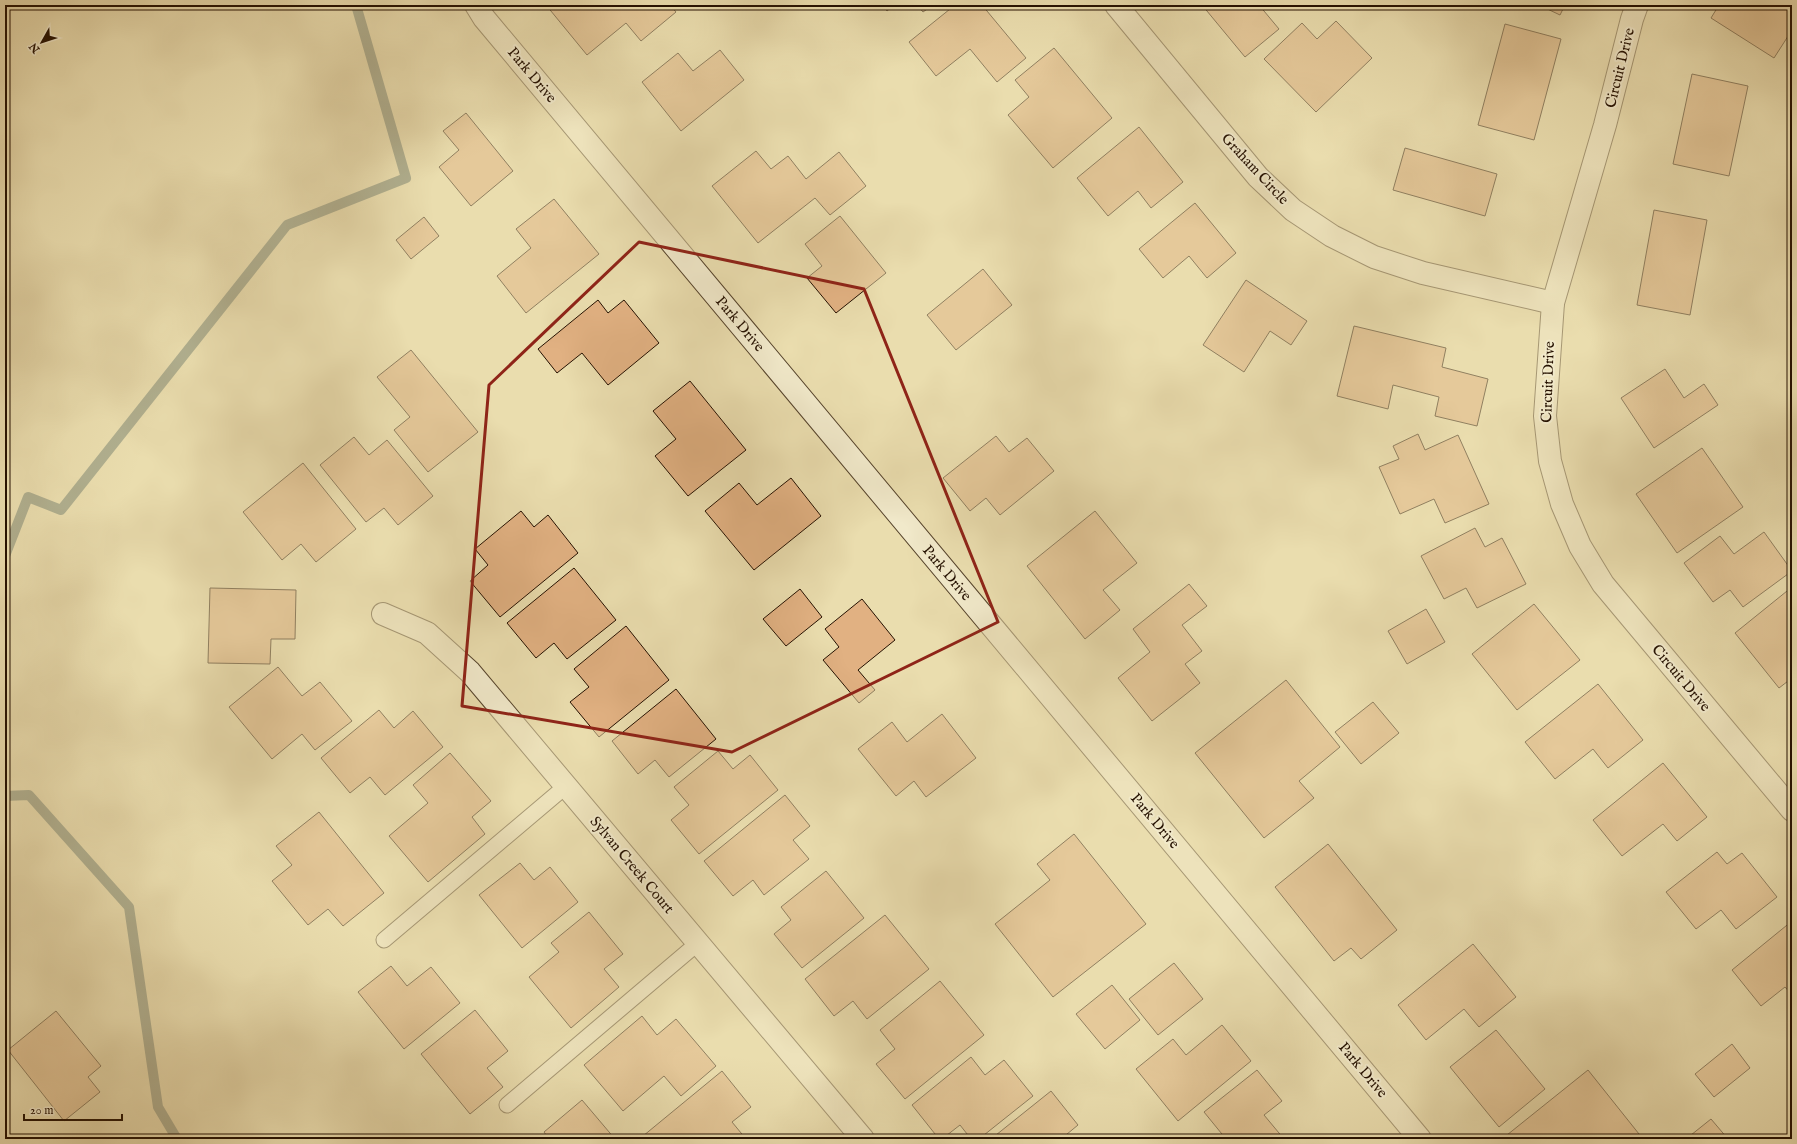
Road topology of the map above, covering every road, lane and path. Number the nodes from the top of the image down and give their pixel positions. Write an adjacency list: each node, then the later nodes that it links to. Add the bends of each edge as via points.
1 (476, 5): 12 (street, Park Drive)
2 (1116, 5): 4 (street, Graham Circle, via 1258,177 1293,210 1332,236 1374,257 1423,273)
3 (1637, 5): 4 (street, Circuit Drive, via 1605,126)
4 (1553, 303): 7 (street, Circuit Drive, via 1545,416 1552,468 1562,504 1580,546 1603,584)
5 (383, 614): 6 (street, Sylvan Creek Court, via 428,633 470,672)
6 (566, 786): 8 (lane); 9 (street, Sylvan Creek Court)
7 (1792, 810)
8 (384, 940)
9 (698, 943): 10 (lane); 11 (street, Sylvan Creek Court)
10 (507, 1105)
11 (863, 1139)
12 (1420, 1139)

